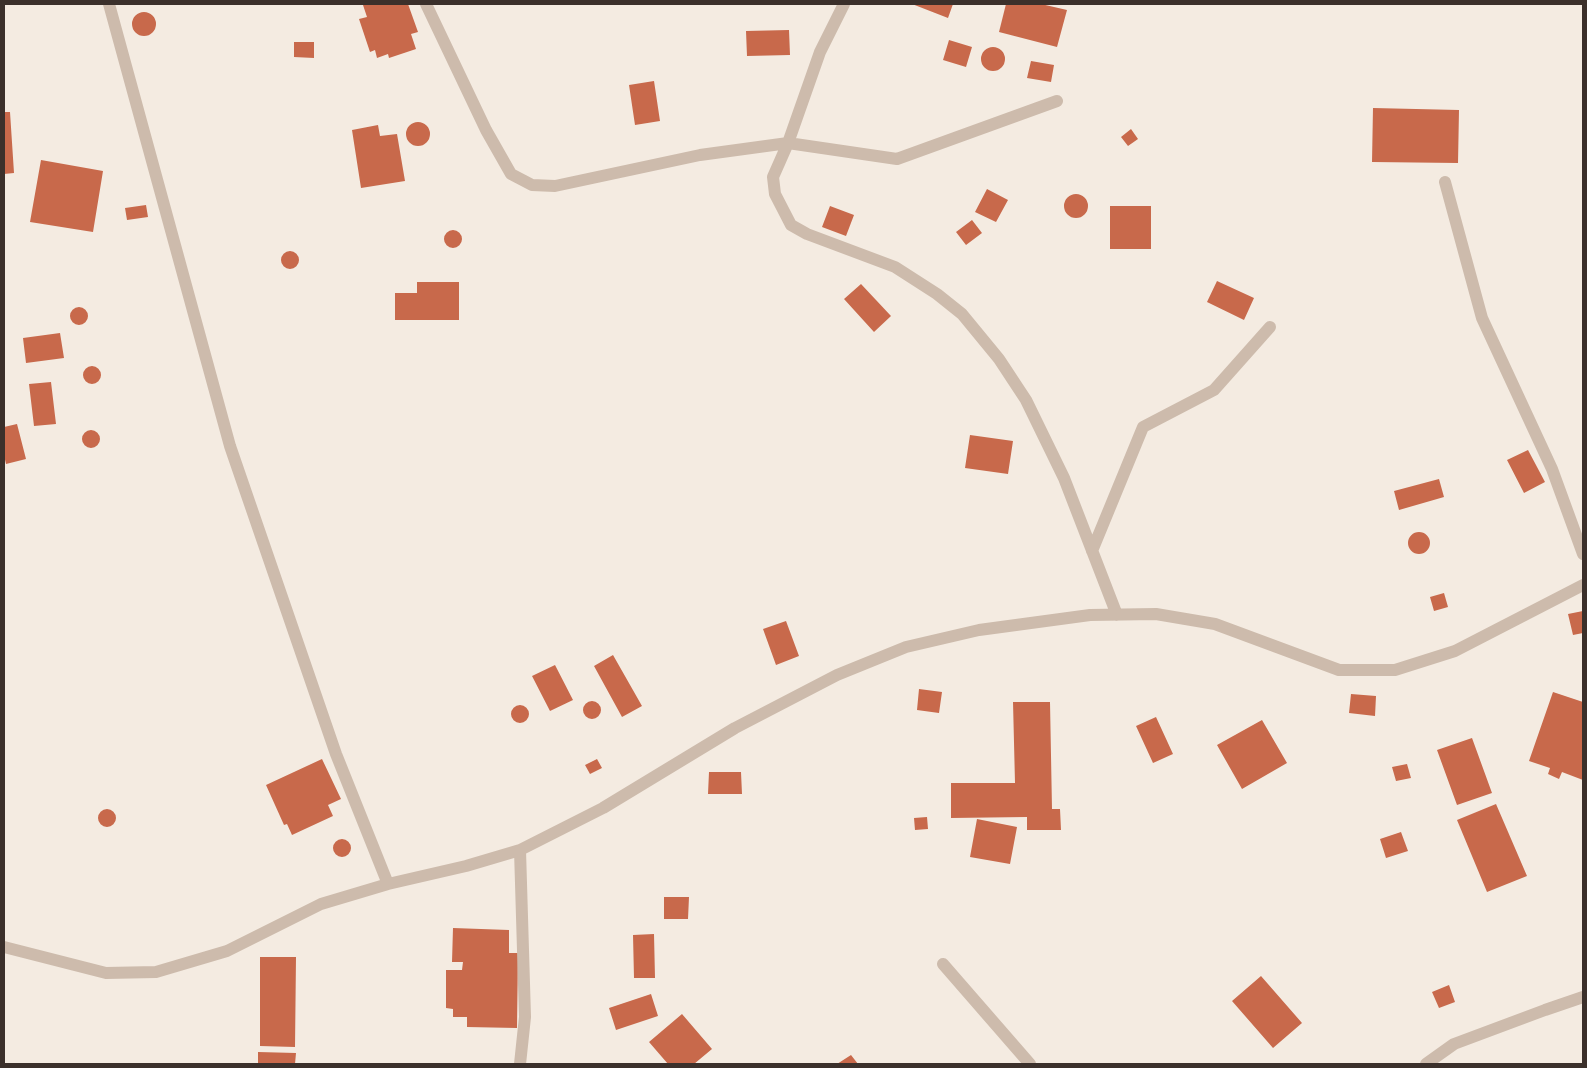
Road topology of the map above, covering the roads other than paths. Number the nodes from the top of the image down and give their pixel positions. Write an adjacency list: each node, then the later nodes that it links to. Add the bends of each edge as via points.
1 (109, 4): 13 (street, via 230,446 336,754)
2 (426, 4): 5 (street, via 486,130 511,174 532,185 555,186 700,155)
3 (844, 4): 5 (street, via 820,52)
4 (1057, 101): 5 (street, via 897,159)
5 (788, 143): 8 (street, via 773,177 775,194 791,225 895,267 962,314 999,359 1026,400 1064,478)
6 (1445, 182): 9 (street, via 1482,318 1552,469)
7 (1270, 327): 8 (street, via 1214,390 1144,427)
8 (1092, 551): 11 (street)
9 (1583, 554)
10 (1583, 585): 11 (street, via 1455,652 1395,670 1339,670 1215,624 1156,614)
11 (1117, 615): 12 (street, via 1090,615 979,630 906,647 837,675 735,728 603,808)
12 (520, 850): 13 (street); 17 (street, via 524,1016)
13 (388, 884): 14 (street, via 320,904 227,951 156,972 106,973)
14 (4, 947)
15 (942, 964): 18 (street)
16 (1583, 997): 19 (street, via 1454,1044)
17 (520, 1064)
18 (1030, 1064)
19 (1426, 1064)

